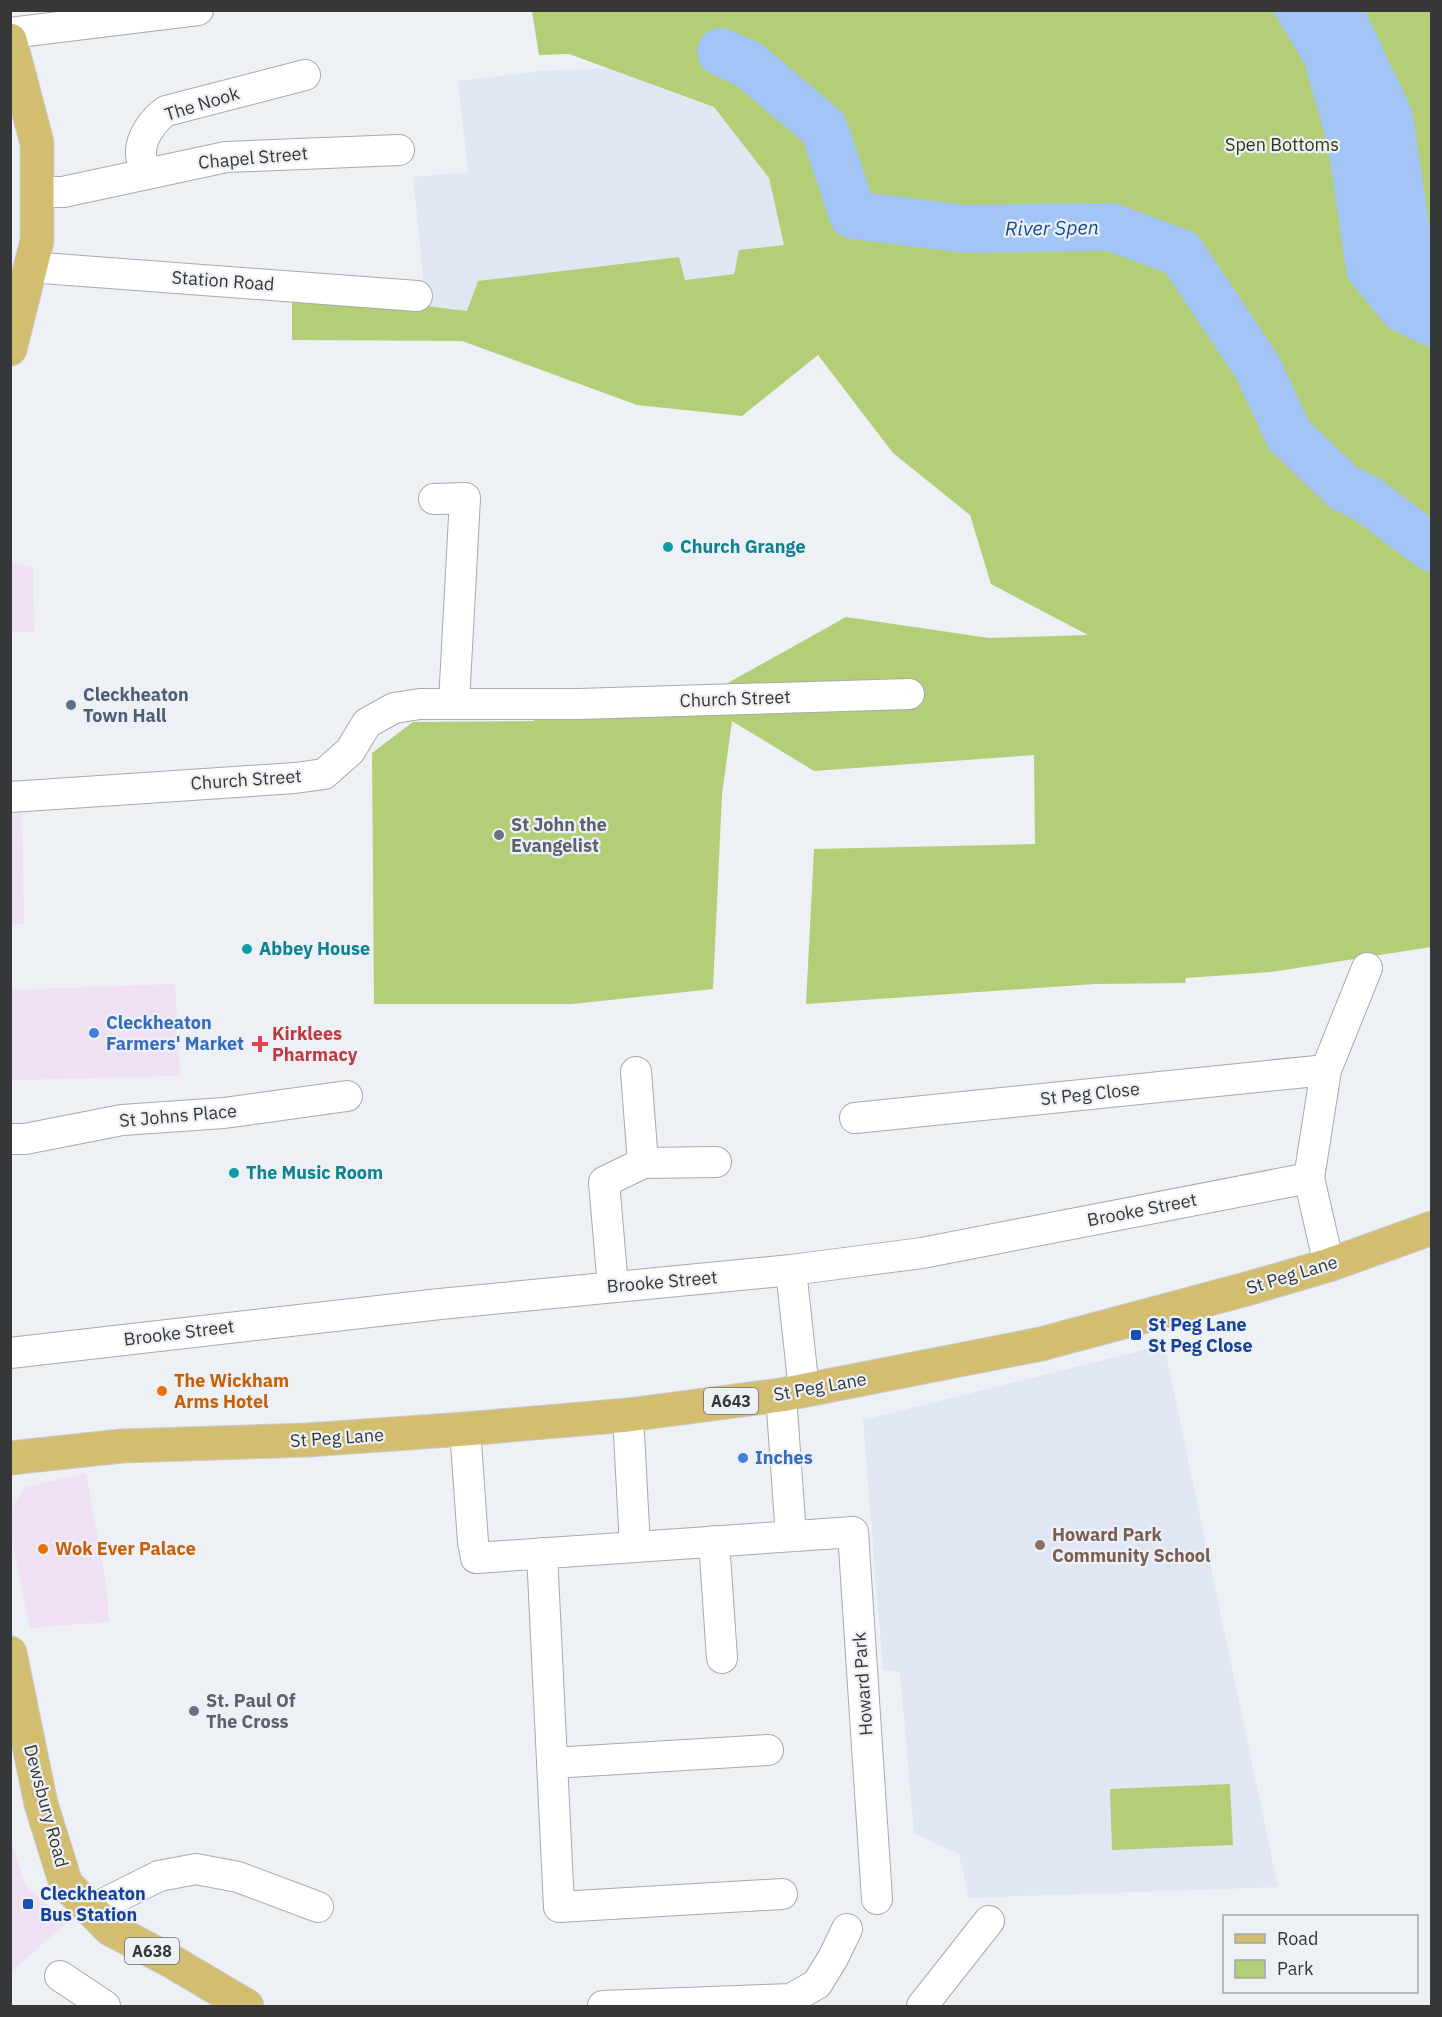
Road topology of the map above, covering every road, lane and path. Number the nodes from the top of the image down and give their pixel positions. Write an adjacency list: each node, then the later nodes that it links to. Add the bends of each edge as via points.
1 (198, 10): 2 (street)
2 (10, 33)
3 (10, 40): 7 (main road, via 37,143)
4 (305, 75): 6 (street, The Nook, via 159,115 142,146)
5 (399, 150): 6 (street, Chapel Street, via 226,157)
6 (146, 174): 7 (street, Chapel Street, via 63,192)
7 (38, 192): 8 (main road, via 37,242)
8 (29, 267): 9 (street, Station Road); 10 (main road)
9 (417, 296)
10 (10, 349)
11 (434, 499): 13 (street, via 465,498)
12 (909, 694): 13 (street, Church Street, via 578,704)
13 (454, 703): 14 (street, Church Street, via 394,708 367,723 350,751 324,774)
14 (10, 797)
15 (1367, 969): 16 (street)
16 (1326, 1070): 19 (street, St Peg Close); 23 (street)
17 (636, 1072): 22 (street)
18 (346, 1096): 20 (street, St Johns Place, via 224,1113 122,1120)
19 (855, 1118)
20 (10, 1139)
21 (716, 1162): 22 (street)
22 (644, 1163): 27 (street, via 604,1182)
23 (1309, 1178): 25 (street); 26 (street, Brooke Street, via 922,1252)
24 (1431, 1228): 25 (main road, St Peg Lane / A643)
25 (1329, 1264): 29 (main road, St Peg Lane / A643, via 1041,1344)
26 (791, 1270): 27 (street, Brooke Street); 29 (street)
27 (614, 1287): 28 (street, Brooke Street)
28 (10, 1353)
29 (793, 1392): 30 (main road, St Peg Lane / A643); 33 (street)
30 (628, 1415): 31 (main road, St Peg Lane / A643); 35 (street)
31 (465, 1429): 32 (main road, St Peg Lane / A643, via 307,1440 123,1446); 36 (street, Howard Park, via 476,1558)
32 (10, 1458)
33 (791, 1536): 34 (street, Howard Park); 42 (street, Howard Park, via 853,1532)
34 (714, 1542): 35 (street, Howard Park); 38 (street)
35 (635, 1547): 36 (street, Howard Park)
36 (542, 1554): 40 (street)
37 (10, 1653): 44 (main road, Dewsbury Road / A638, via 41,1804 66,1884)
38 (722, 1658)
39 (768, 1750): 40 (street)
40 (552, 1763): 41 (street, via 560,1907)
41 (782, 1894)
42 (878, 1899)
43 (318, 1907): 44 (street, via 238,1877 196,1869 159,1876)
44 (92, 1910): 50 (main road, Dewsbury Road / A638, via 110,1929)
45 (989, 1922): 52 (street)
46 (847, 1929): 48 (street, via 817,1984 791,1999)
47 (60, 1976): 49 (street)
48 (727, 2004): 51 (street)
49 (99, 2005)
50 (247, 2007)
51 (603, 2007)
52 (922, 2007)

